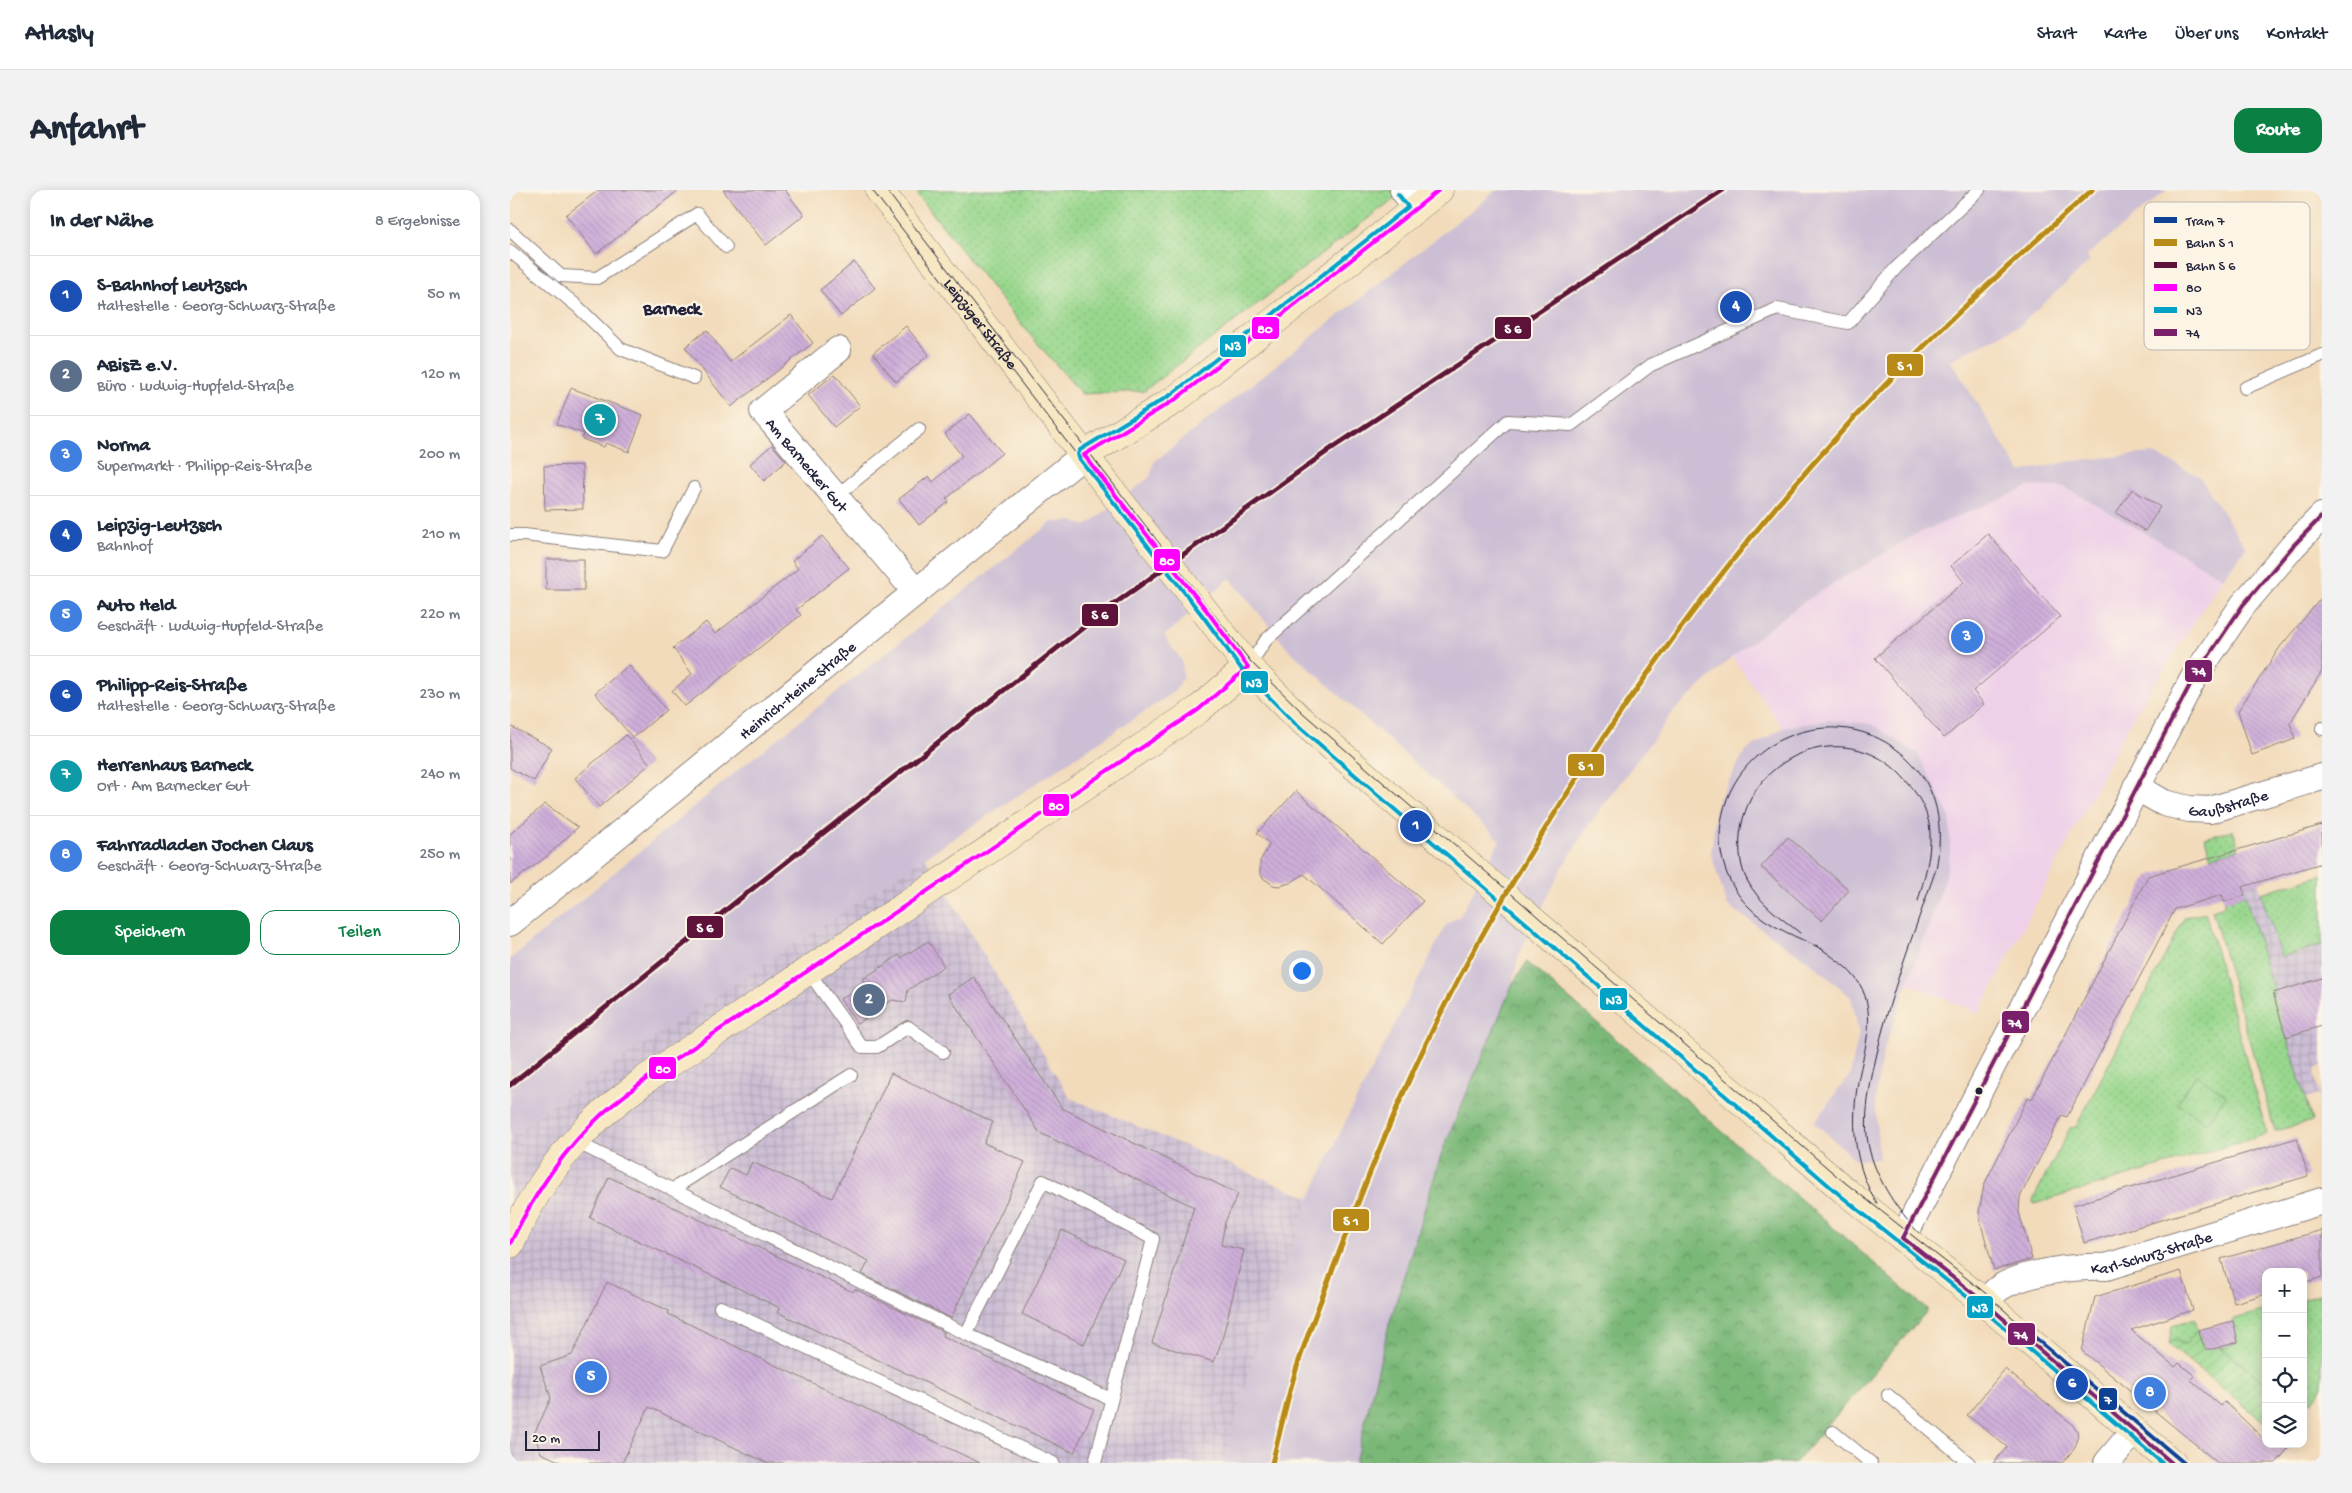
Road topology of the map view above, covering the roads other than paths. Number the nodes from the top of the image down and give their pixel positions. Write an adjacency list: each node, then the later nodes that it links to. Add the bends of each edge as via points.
1 (878, 190): 13 (main road, Leipziger Straße)
2 (1439, 190): 4 (main road)
3 (1978, 190): 19 (lane, via 1896,268 1848,323 1777,309 1651,364 1571,425 1508,421 1266,640)
4 (1410, 199): 13 (main road, via 1176,400)
5 (510, 230): 6 (lane, via 561,276 597,278 697,214)
6 (726, 247)
7 (510, 251): 10 (lane, via 577,306 621,349)
8 (838, 350): 15 (street, Am Barnecker Gut, via 763,411)
9 (2322, 355): 11 (lane)
10 (694, 378)
11 (2245, 388)
12 (919, 429): 15 (lane)
13 (1084, 455): 18 (street, Heinrich-Heine-Straße); 19 (main road, Leipziger Straße)
14 (694, 488): 17 (lane, via 662,551)
15 (836, 496): 18 (street, Am Barnecker Gut)
16 (2322, 516): 21 (street, via 2238,613 2193,679)
17 (510, 535)
18 (916, 592): 22 (street, Heinrich-Heine-Straße)
19 (1248, 666): 23 (main road, via 1198,710); 30 (main road, Leipziger Straße, via 1300,718)
20 (2322, 777): 21 (street, Gaußstraße, via 2210,810 2164,803)
21 (2136, 787): 30 (street)
22 (510, 923)
23 (808, 971): 24 (lane, via 862,1047 877,1047 908,1027); 26 (main road, via 646,1079 594,1121)
24 (943, 1052)
25 (852, 1075): 27 (lane)
26 (576, 1142): 27 (lane); 29 (main road)
27 (673, 1190): 34 (lane)
28 (2322, 1201): 32 (street, Karl-Schurz-Straße, via 2106,1267 2028,1276 1998,1289)
29 (516, 1217): 31 (main road)
30 (1903, 1238): 32 (main road, Leipziger Straße)
31 (510, 1244)
32 (1984, 1304): 37 (main road, Leipziger Straße)
33 (720, 1307): 39 (lane)
34 (966, 1334): 36 (lane); 36 (lane, via 1043,1181 1153,1238)
35 (1888, 1395): 42 (lane)
36 (1111, 1399): 40 (lane)
37 (2134, 1431): 43 (street); 44 (main road, Leipziger Straße)
38 (1833, 1432): 41 (lane)
39 (1053, 1463)
40 (1095, 1463)
41 (1871, 1463)
42 (1969, 1463)
43 (2108, 1463)
44 (2172, 1463)

